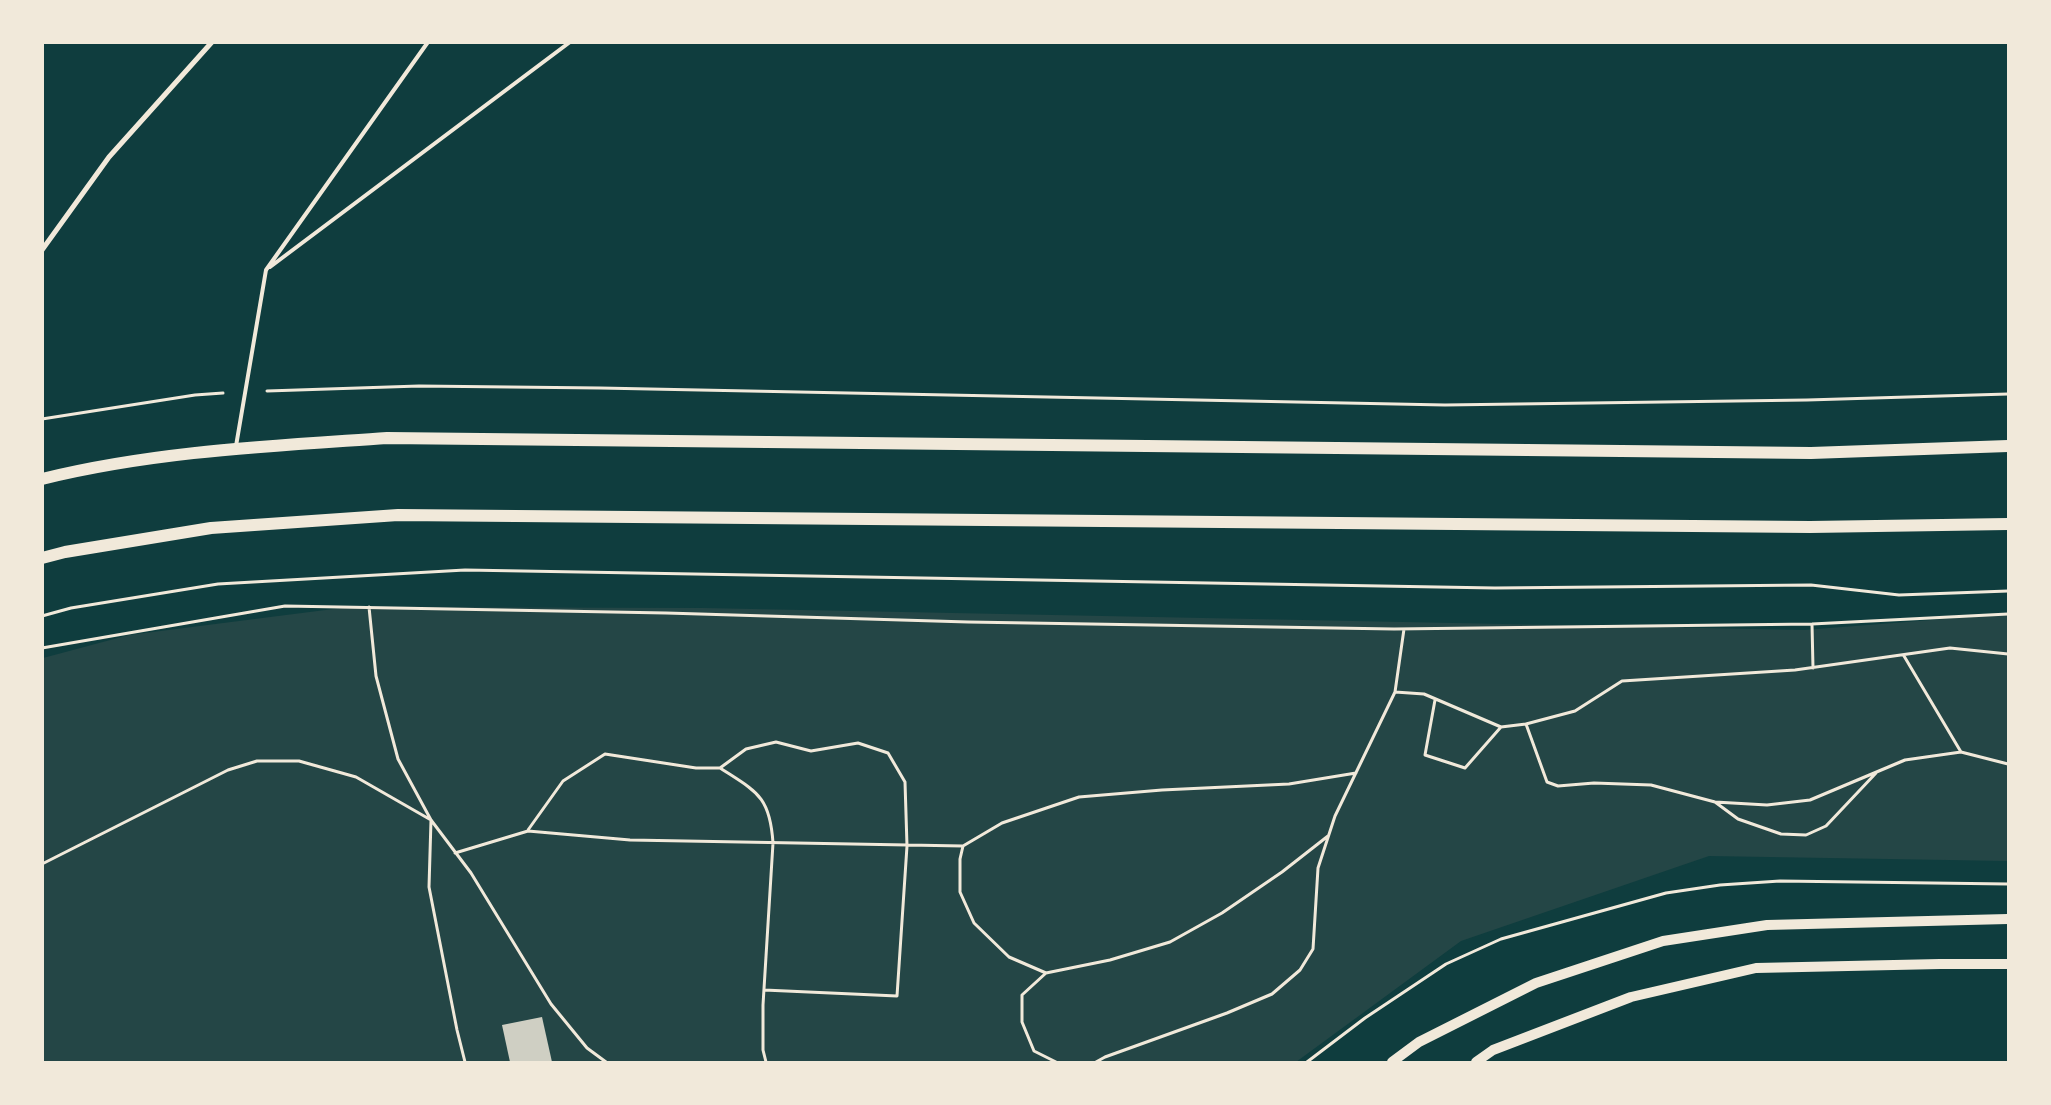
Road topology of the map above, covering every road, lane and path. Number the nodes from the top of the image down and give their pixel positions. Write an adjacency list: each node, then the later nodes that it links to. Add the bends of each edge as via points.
1 (212, 42): 4 (street, via 109,157)
2 (428, 42): 5 (lane)
3 (570, 42): 5 (lane)
4 (42, 250)
5 (266, 270): 6 (lane)
6 (245, 391): 7 (path, via 419,386 591,388 1445,405); 8 (path); 10 (lane)
7 (2008, 394)
8 (42, 419)
9 (2008, 446): 10 (main road, via 1811,453 387,438)
10 (236, 448): 11 (main road, via 89,467)
11 (42, 478)
12 (2008, 524): 13 (main road, via 1810,527 398,515 211,528)
13 (42, 558)
14 (2008, 591): 17 (path, via 1899,595 1811,585 1494,588 465,570 218,584 71,608)
15 (368, 607): 19 (path); 20 (path, via 285,606); 34 (path, via 376,676 398,759)
16 (2008, 614): 18 (path)
17 (42, 616)
18 (1812, 624): 19 (path); 23 (path)
19 (1404, 629): 24 (path)
20 (42, 648)
21 (2008, 654): 22 (path, via 1950,648)
22 (1904, 656): 23 (path); 28 (path)
23 (1812, 668): 26 (path, via 1622,682 1575,711)
24 (1395, 692): 25 (path, via 1424,694); 32 (path)
25 (1435, 700): 27 (path); 27 (path, via 1426,755 1465,768)
26 (1526, 724): 27 (path); 33 (path, via 1548,782 1558,786 1594,783 1652,786)
27 (1501, 727)
28 (1960, 752): 29 (path); 31 (path, via 1905,760)
29 (2008, 764)
30 (720, 768): 35 (path, via 696,768 605,754 563,781); 37 (path, via 758,793 772,820); 38 (path, via 746,749 776,742 811,751 858,743 888,754 905,782)
31 (1879, 771): 33 (path, via 1810,800 1767,805); 33 (path, via 1826,826 1806,835 1781,834 1738,819)
32 (1356, 773): 36 (path); 39 (path, via 1289,784 1079,797 1002,823)
33 (1715, 802)
34 (431, 820): 40 (path); 41 (path, via 356,777 299,761 257,761 228,770); 46 (path, via 429,888)
35 (528, 831): 37 (path, via 630,840); 40 (path)
36 (1328, 836): 44 (path, via 1244,898 1170,942 1110,960); 50 (path, via 1318,868 1313,948 1300,970 1272,994)
37 (773, 844): 38 (path); 45 (path)
38 (907, 846): 39 (path); 45 (path, via 897,996)
39 (963, 846): 44 (path, via 960,892 974,923 1009,957)
40 (455, 853): 47 (path, via 551,1004 587,1048)
41 (42, 864)
42 (2008, 919): 51 (main road, via 1767,925 1663,941 1536,983 1419,1042)
43 (2008, 964): 52 (main road, via 1756,968 1631,997 1493,1050)
44 (1046, 973): 49 (path, via 1022,995 1022,1022 1034,1051)
45 (764, 990): 48 (path, via 762,1050)
46 (465, 1062)
47 (606, 1062)
48 (766, 1062)
49 (1056, 1062)
50 (1096, 1062)
51 (1392, 1062)
52 (1476, 1062)

